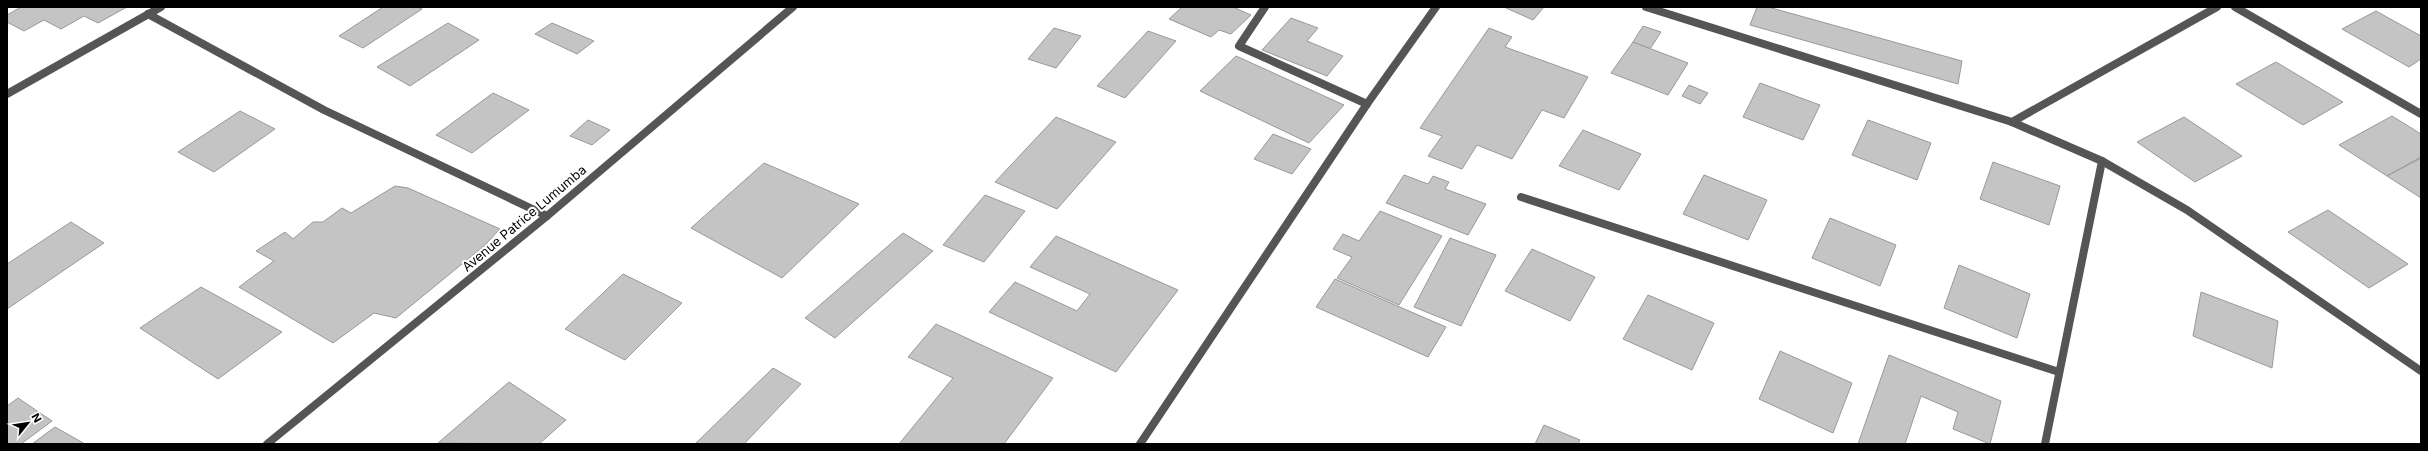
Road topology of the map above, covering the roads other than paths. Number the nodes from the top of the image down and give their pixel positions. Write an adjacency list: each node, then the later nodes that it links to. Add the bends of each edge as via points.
1 (161, 7): 8 (street)
2 (794, 7): 15 (street, Avenue Patrice Lumumba)
3 (1266, 7): 10 (street, via 1239,46)
4 (1436, 7): 10 (street)
5 (1646, 7): 12 (street)
6 (2216, 7): 12 (street)
7 (2235, 7): 11 (street)
8 (148, 14): 9 (street); 15 (street, via 324,110)
9 (7, 94)
10 (1367, 104): 19 (street)
11 (2421, 114)
12 (2012, 122): 13 (street)
13 (2102, 161): 16 (street, via 2187,210); 17 (street)
14 (1521, 197): 17 (street)
15 (547, 216): 18 (street, Avenue Patrice Lumumba)
16 (2421, 371)
17 (2059, 372): 20 (street)
18 (266, 444)
19 (1140, 444)
20 (2045, 444)

